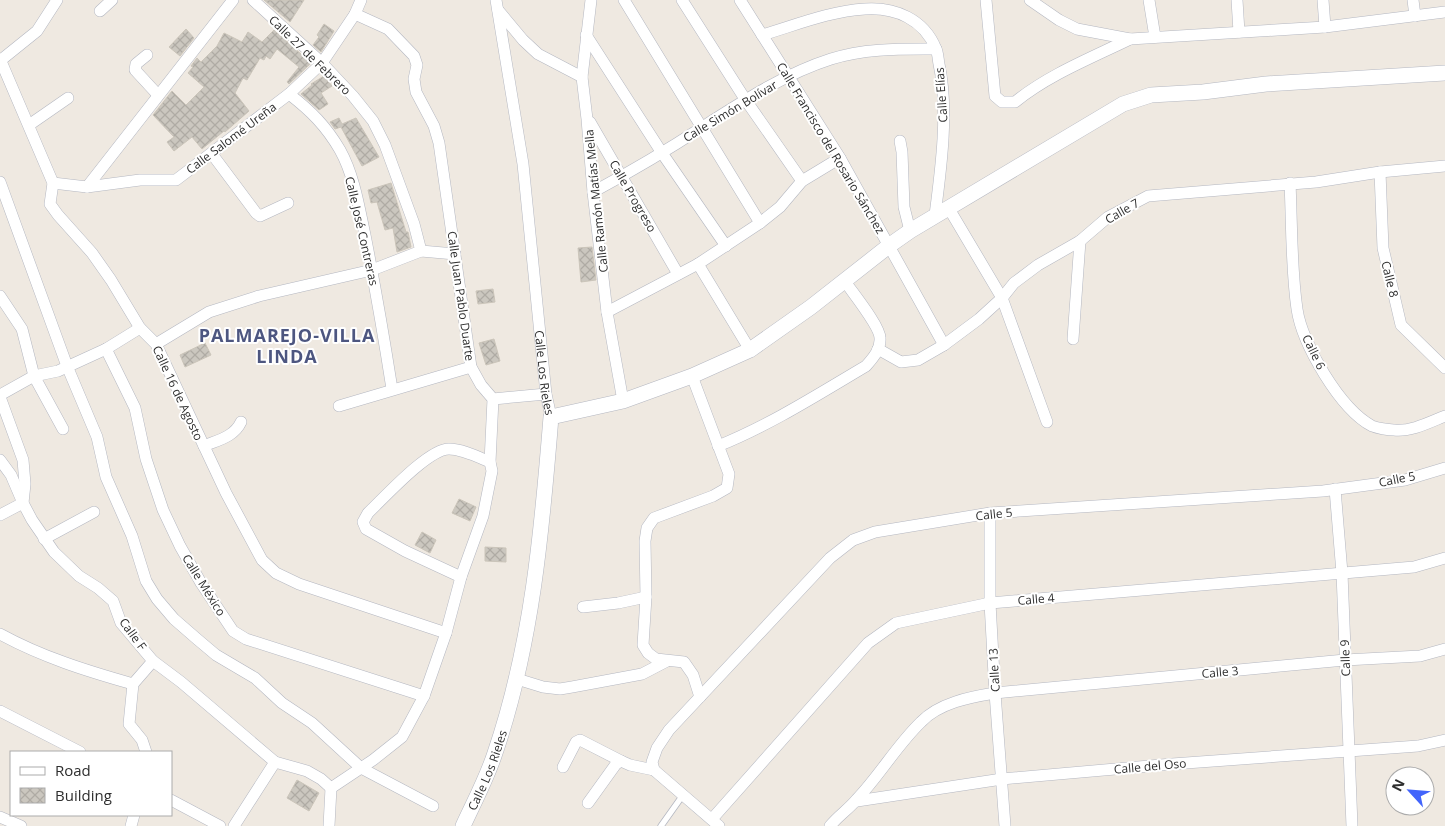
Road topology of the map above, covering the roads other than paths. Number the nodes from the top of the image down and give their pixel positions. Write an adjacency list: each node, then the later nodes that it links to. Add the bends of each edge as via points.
1 (56, 0): 30 (street, via 37,31)
2 (112, 0): 18 (street)
3 (233, 0): 36 (street)
4 (253, 0): 31 (street, Calle 27 de Febrero)
5 (361, 0): 20 (street, Calle Salomé Ureña)
6 (591, 0): 24 (street, Calle Ramón Matías Mella)
7 (624, 0): 41 (street)
8 (682, 0): 38 (street)
9 (741, 0): 25 (street, Calle Francisco del Rosario Sánchez)
10 (986, 0): 27 (street, via 994,96 1002,102 1015,102 1051,78)
11 (1030, 0): 27 (street, via 1077,29)
12 (1148, 0): 26 (street)
13 (1237, 0): 23 (street)
14 (1323, 0): 22 (street)
15 (1413, 0): 21 (street)
16 (495, 3): 34 (street, via 538,54); 85 (street, Calle Los Rieles, via 523,164)
17 (842, 6): 25 (street, Calle Elías); 28 (street, Calle Elías, via 881,9 914,19 926,31)
18 (100, 11)
19 (1445, 12): 21 (street)
20 (355, 14): 31 (street, Calle Salomé Ureña); 64 (street, Calle Juan Pablo Duarte, via 388,29 414,56 416,92 439,143)
21 (1415, 16): 22 (street)
22 (1325, 26): 23 (street)
23 (1239, 32): 26 (street)
24 (586, 35): 34 (street, Calle Ramón Matías Mella); 43 (street)
25 (762, 35): 33 (street, Calle Francisco del Rosario Sánchez)
26 (1155, 37): 27 (street)
27 (1130, 39)
28 (936, 49): 33 (street, Calle Simón Bolívar, via 859,53 831,59); 57 (street, Calle Elías, via 942,78 943,130)
29 (147, 55): 36 (street, via 136,64 136,70)
30 (0, 59): 40 (street, Calle 16 de Agosto)
31 (322, 63): 35 (street, Calle Salomé Ureña); 63 (street, Calle 27 de Febrero, via 353,96 386,145)
32 (1445, 74): 56 (street, via 1266,84 1151,95 1123,104)
33 (788, 76): 38 (street, Calle Simón Bolívar); 45 (street, Calle Francisco del Rosario Sánchez)
34 (582, 77): 39 (street, Calle Ramón Matías Mella)
35 (289, 94): 44 (street, Calle Salomé Ureña); 66 (street, Calle José Contreras, via 320,120 341,152 358,205)
36 (158, 95): 53 (street)
37 (68, 98): 40 (street)
38 (745, 99): 41 (street, Calle Simón Bolívar); 49 (street)
39 (588, 119): 48 (street, Calle Progreso); 54 (street, Calle Ramón Matías Mella)
40 (29, 125): 51 (street, Calle 16 de Agosto)
41 (702, 128): 43 (street, Calle Simón Bolívar); 58 (street)
42 (900, 141): 59 (street, via 904,207)
43 (662, 153): 48 (street, Calle Simón Bolívar); 62 (street)
44 (212, 154): 53 (street, Calle Salomé Ureña, via 176,180 140,180); 55 (street, via 260,216)
45 (840, 158): 49 (street); 61 (street, Calle Francisco del Rosario Sánchez)
46 (1445, 166): 47 (street, Calle 7)
47 (1380, 172): 52 (street, Calle 7); 81 (street, Calle 8, via 1383,248 1401,325)
48 (621, 177): 54 (street, Calle Simón Bolívar); 67 (street, Calle Progreso)
49 (802, 181): 58 (street)
50 (0, 182): 79 (street)
51 (53, 183): 53 (street, Calle Salomé Ureña); 72 (street, Calle 16 de Agosto, via 50,204 92,253)
52 (1290, 184): 60 (street, Calle 7, via 1148,196 1108,216); 90 (street, Calle 6, via 1297,311 1315,358 1332,385 1372,426 1395,431 1421,426)
53 (87, 187)
54 (593, 192): 71 (street, Calle Ramón Matías Mella)
55 (288, 203)
56 (948, 207): 57 (street); 70 (street)
57 (935, 215): 59 (street)
58 (760, 224): 62 (street)
59 (910, 231): 61 (street)
60 (1080, 241): 70 (street, Calle 7, via 1014,283); 73 (street)
61 (890, 245): 68 (street); 75 (street, Calle Francisco del Rosario Sánchez)
62 (726, 246): 65 (street)
63 (421, 251): 64 (street); 66 (street)
64 (455, 254): 80 (street, Calle Juan Pablo Duarte)
65 (698, 264): 67 (street); 78 (street)
66 (372, 270): 74 (street, via 259,296 209,312); 84 (street, Calle José Contreras)
67 (678, 274): 71 (street)
68 (844, 280): 77 (street, via 876,326 880,337); 78 (street)
69 (0, 296): 82 (street, via 22,329)
70 (1002, 298): 75 (street, Calle 7); 93 (street)
71 (607, 312): 88 (street, Calle Ramón Matías Mella)
72 (140, 328): 74 (street, Calle 16 de Agosto); 76 (street)
73 (1073, 339)
74 (156, 344): 95 (street, Calle 16 de Agosto)
75 (944, 345): 77 (street, Calle 7, via 918,360 901,362)
76 (106, 349): 79 (street); 121 (street, Calle México, via 135,408 146,460 163,510 201,583 233,631)
77 (878, 349): 96 (street, via 866,366 778,417)
78 (750, 350): 83 (street)
79 (67, 366): 82 (street); 131 (street, via 97,437 106,478 132,536 146,581 157,599 174,619 216,655 255,678 282,703 312,723)
80 (471, 367): 84 (street); 87 (street, Calle Juan Pablo Duarte)
81 (1445, 368)
82 (34, 376): 86 (street); 94 (street)
83 (692, 376): 88 (street); 96 (street)
84 (392, 390): 89 (street)
85 (546, 394): 87 (street); 91 (street, Calle Los Rieles)
86 (0, 396): 101 (street, via 23,460)
87 (493, 399): 98 (street)
88 (623, 401): 91 (street)
89 (339, 406)
90 (1445, 416)
91 (551, 417): 118 (street, Calle Los Rieles, via 543,518)
92 (241, 422): 95 (street, via 230,435)
93 (1047, 422)
94 (62, 429)
95 (204, 446): 112 (street, Calle 16 de Agosto, via 262,560 276,573 299,584)
96 (718, 446): 109 (street, via 729,474 728,488 654,518 648,528 645,541)
97 (0, 460): 101 (street, Calle F)
98 (490, 462): 108 (street, via 492,471 484,516); 108 (street, via 444,449 422,462 368,513 363,522 366,529)
99 (1445, 468): 100 (street, Calle 5, via 1404,480)
100 (1335, 489): 103 (street, Calle 5); 107 (street, Calle 9)
101 (23, 503): 104 (street); 105 (street, Calle F)
102 (94, 512): 105 (street)
103 (990, 513): 110 (street, Calle 13); 122 (street, Calle 5, via 875,532 853,540 830,558)
104 (0, 515)
105 (44, 539): 116 (street, Calle F, via 79,576 113,601 121,622)
106 (1445, 558): 107 (street, Calle 4, via 1414,567)
107 (1342, 573): 110 (street, Calle 4); 115 (street, Calle 9)
108 (461, 577): 112 (street)
109 (646, 598): 111 (street); 117 (street, via 643,645 656,659)
110 (990, 603): 120 (street, Calle 13); 141 (street, Calle 4, via 896,623 868,643)
111 (584, 607)
112 (446, 633): 121 (street)
113 (0, 634): 119 (street, via 23,647 82,670)
114 (1445, 649): 115 (street, Calle 3, via 1420,656)
115 (1345, 660): 120 (street, Calle 3); 127 (street, Calle 9)
116 (152, 661): 119 (street); 129 (street, Calle F)
117 (667, 661): 118 (street, via 642,674 566,688 543,687); 122 (street, via 684,662)
118 (517, 678): 146 (street, Calle Los Rieles, via 495,754)
119 (133, 684): 126 (street, via 129,724 142,740)
120 (995, 693): 133 (street, Calle 13); 136 (street, Calle 3, via 952,703 921,721)
121 (424, 696): 131 (street, via 402,737)
122 (700, 698): 132 (street, Calle 5, via 669,730 657,748 652,762)
123 (0, 711): 125 (street)
124 (1445, 740): 127 (street, Calle del Oso, via 1418,746)
125 (78, 751)
126 (146, 751)
127 (1350, 751): 133 (street, Calle del Oso); 150 (street, Calle 9)
128 (621, 761): 130 (street, via 580,740); 132 (street); 138 (street)
129 (275, 762): 134 (street, Calle F, via 307,771); 144 (street)
130 (563, 767)
131 (361, 768): 134 (street); 139 (street)
132 (654, 770): 135 (street)
133 (1002, 779): 136 (street, Calle del Oso); 149 (street, Calle 13)
134 (331, 788): 145 (street)
135 (683, 794): 141 (street); 147 (lane)
136 (856, 800): 148 (street, Calle 3)
137 (172, 801): 143 (street)
138 (588, 803)
139 (433, 806)
140 (0, 817): 142 (street)
141 (715, 823)
142 (21, 826)
143 (220, 826)
144 (234, 826)
145 (329, 826)
146 (463, 826)
147 (662, 826)
148 (830, 826)
149 (1005, 826)
150 (1352, 826)

